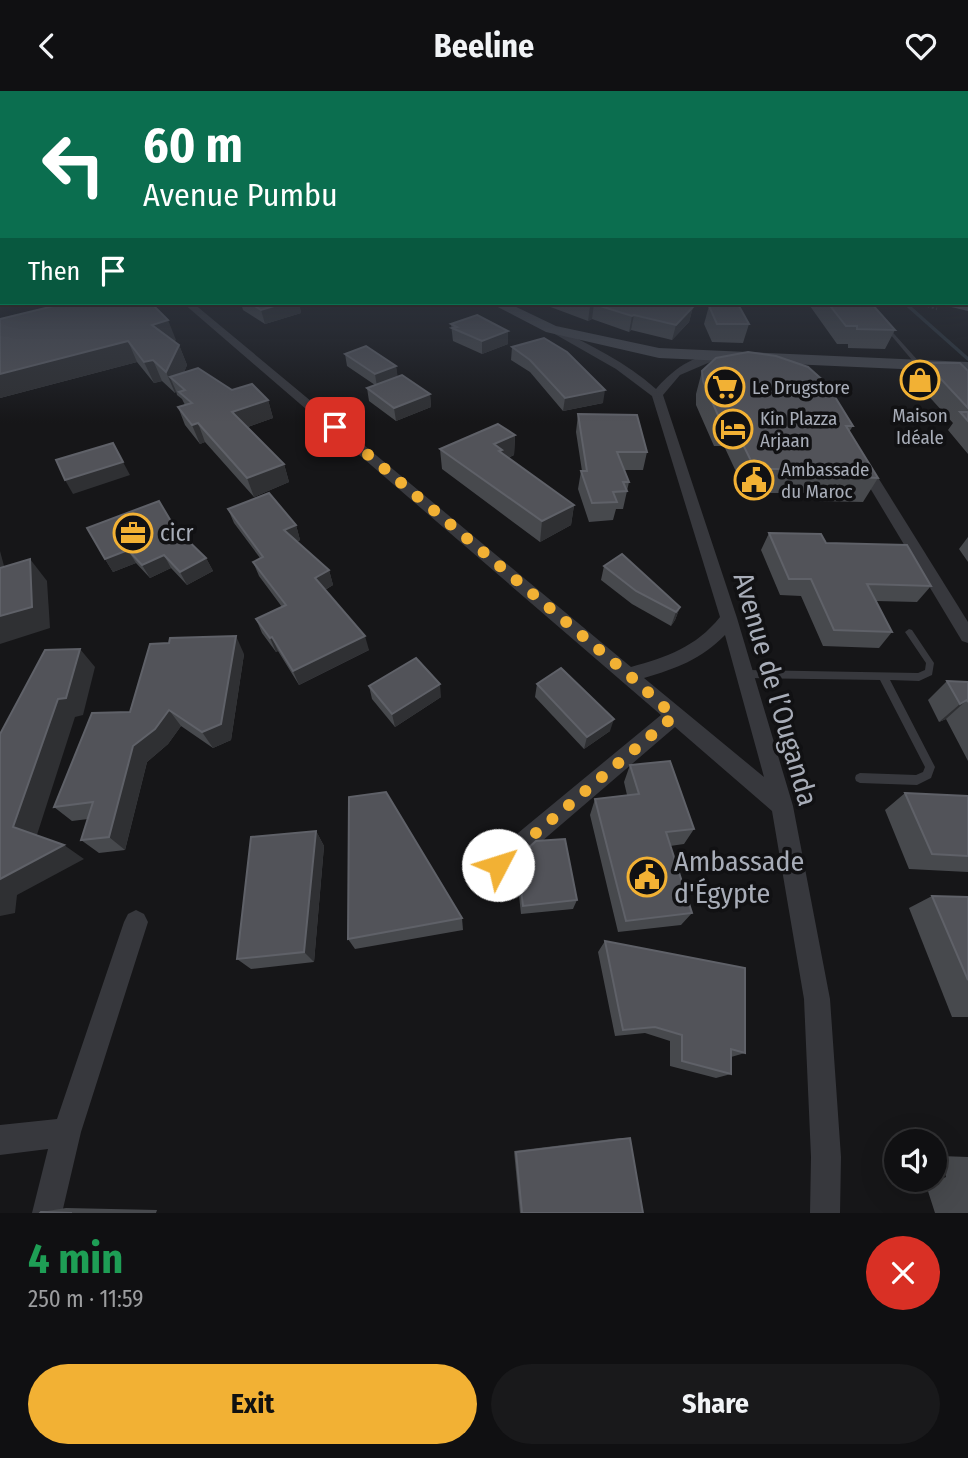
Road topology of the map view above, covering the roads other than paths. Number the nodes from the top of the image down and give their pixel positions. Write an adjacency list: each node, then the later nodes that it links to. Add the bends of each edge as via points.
1 (206, 318): 16 (street)
2 (528, 318): 4 (main road)
3 (881, 320): 7 (lane)
4 (551, 329): 5 (main road, via 637,350); 10 (street, via 617,365)
5 (711, 358): 6 (main road); 10 (street, via 676,373)
6 (802, 360): 7 (main road); 9 (street)
7 (919, 365): 8 (main road)
8 (964, 367)
9 (813, 378)
10 (657, 395): 12 (street, Avenue de l’Ouganda)
11 (853, 448): 14 (street)
12 (729, 618): 15 (street, Avenue de l’Ouganda); 16 (street, via 714,640 694,653)
13 (909, 632): 17 (lane, via 930,663 929,672 919,677)
14 (968, 636)
15 (745, 674): 17 (lane); 20 (street, Avenue de l’Ouganda)
16 (629, 675): 18 (street)
17 (883, 676): 19 (lane, via 930,767 927,775 917,780)
18 (674, 716): 20 (street); 21 (street)
19 (860, 778)
20 (782, 806): 26 (street, Avenue de l’Ouganda, via 817,999)
21 (498, 865)
22 (136, 922): 23 (street)
23 (66, 1132): 24 (street); 25 (street)
24 (0, 1140)
25 (47, 1213)
26 (825, 1213)

